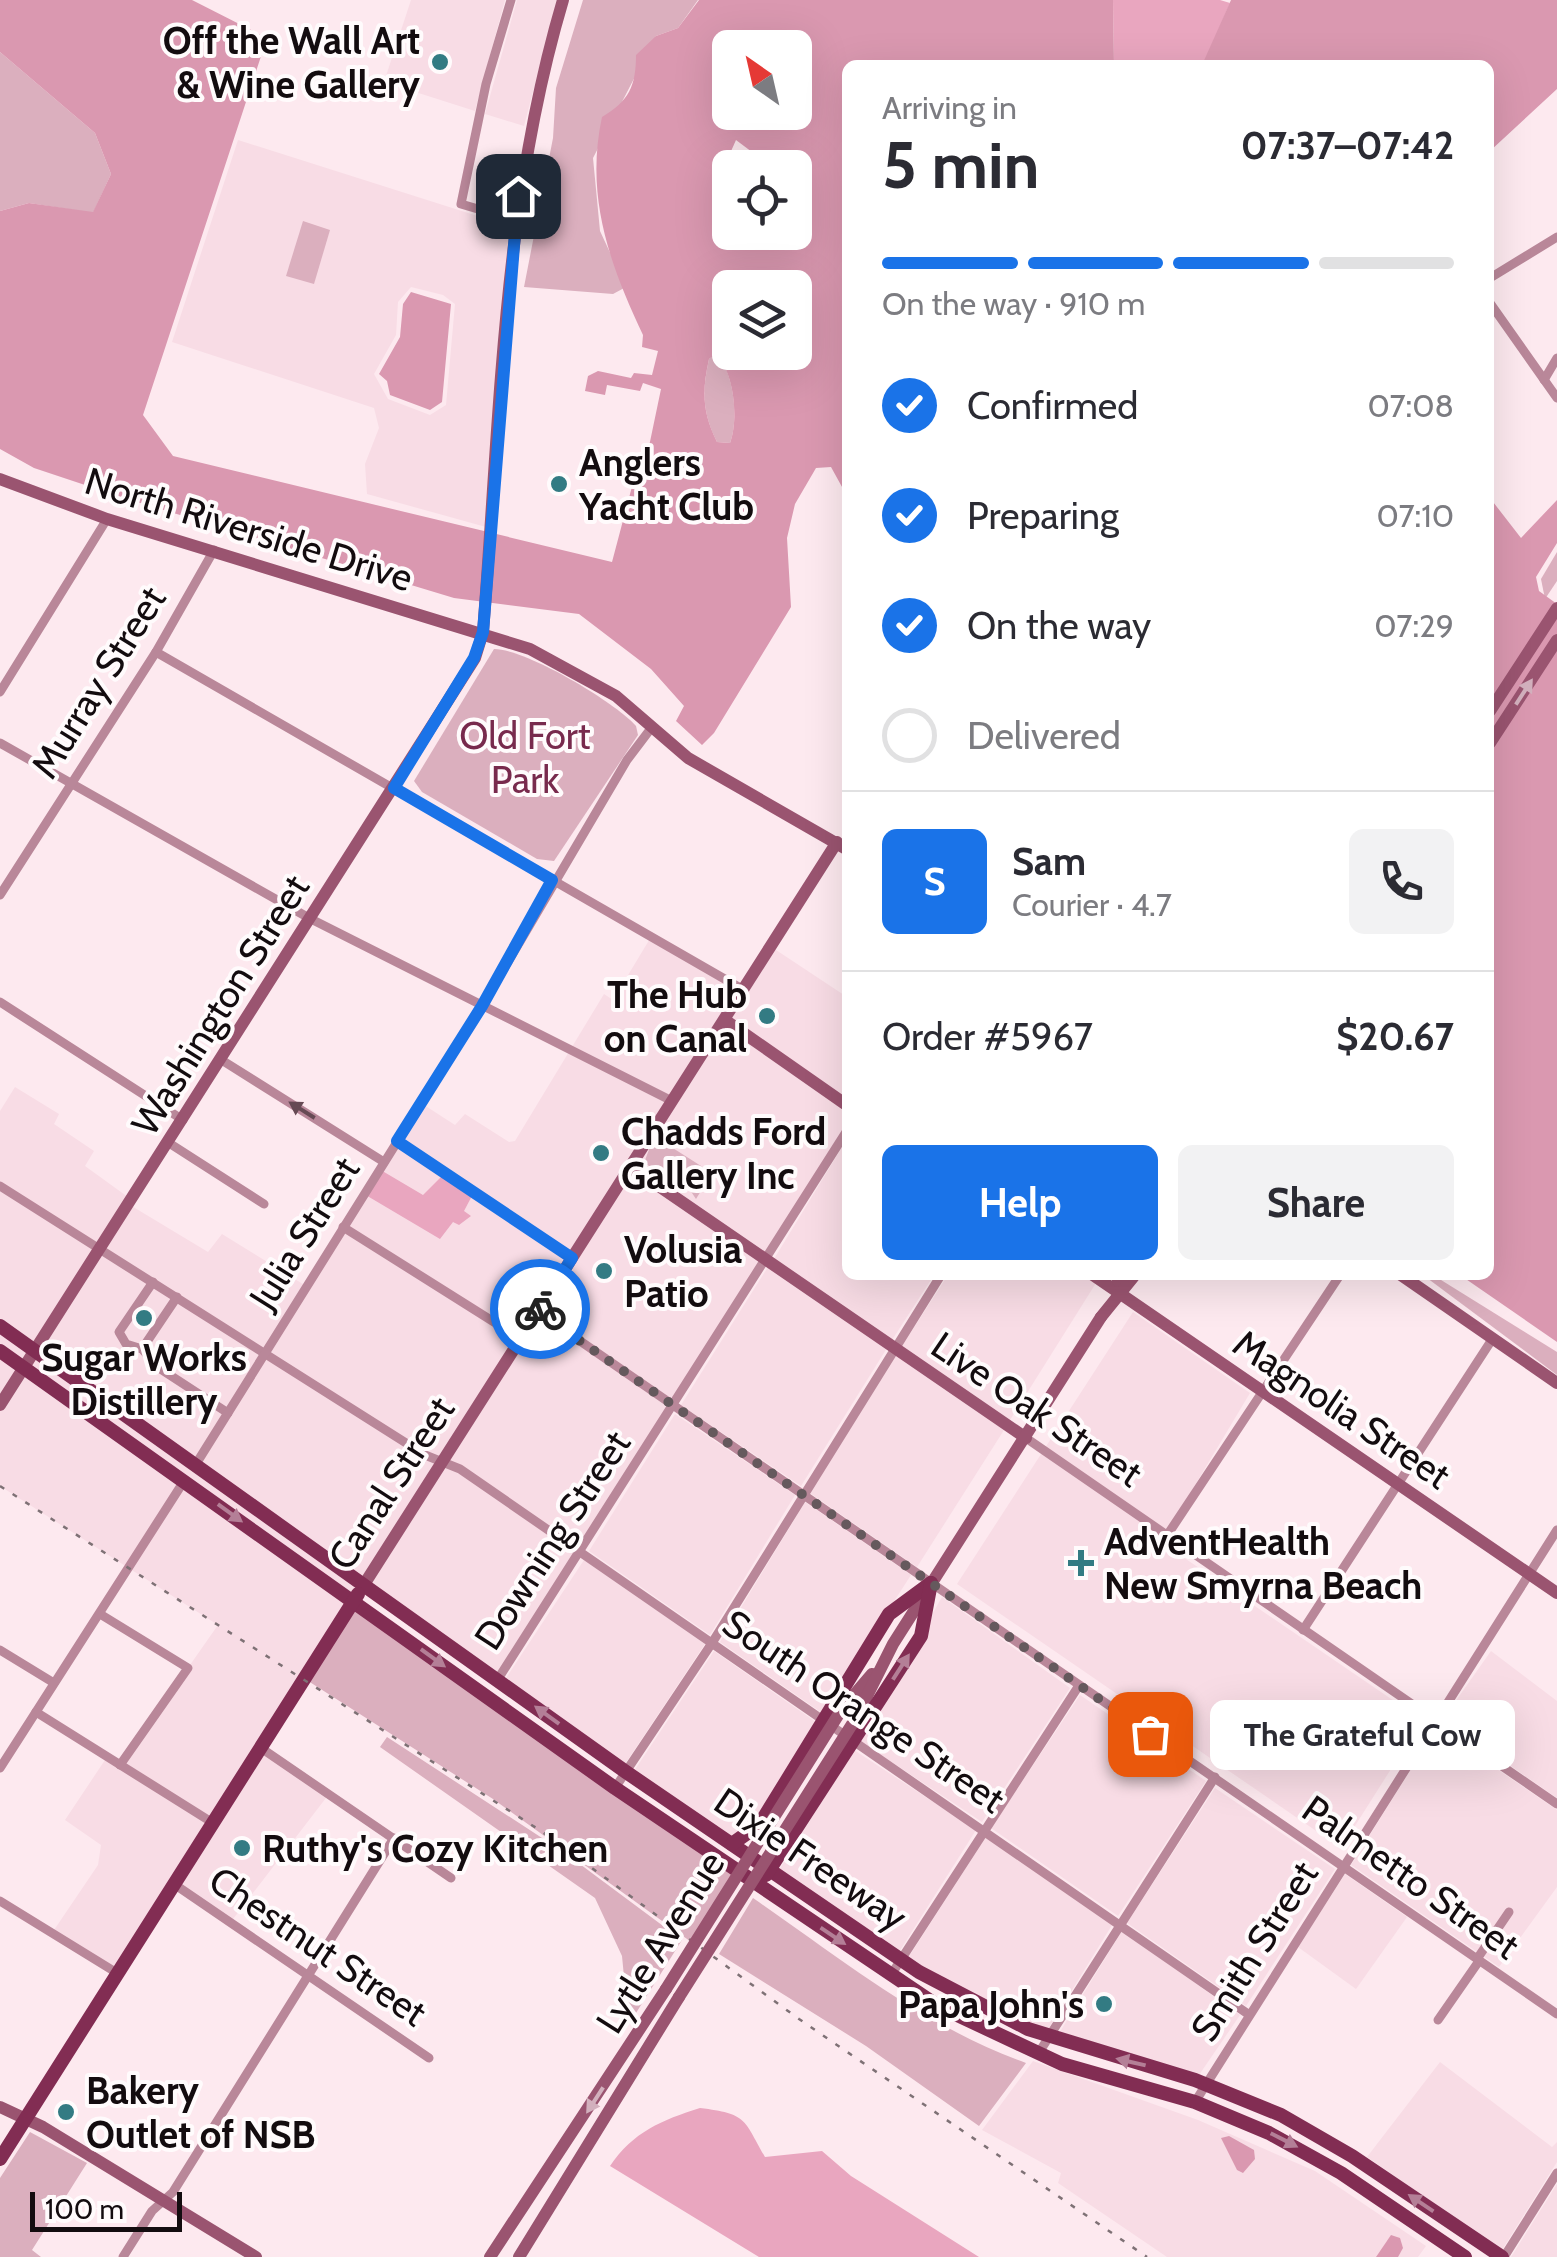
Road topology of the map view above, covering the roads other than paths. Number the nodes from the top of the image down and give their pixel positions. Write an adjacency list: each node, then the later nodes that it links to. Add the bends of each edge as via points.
1 (511, 0): 3 (street, via 461,204)
2 (563, 0): 3 (main road, Washington Street, via 530,126)
3 (515, 220): 14 (main road, Washington Street)
4 (1557, 237): 5 (street)
5 (1494, 276)
6 (1494, 308): 8 (street)
7 (1557, 358): 8 (street)
8 (1544, 380): 9 (street)
9 (1557, 398)
10 (0, 479): 11 (main road, North Riverside Drive)
11 (108, 519): 12 (main road, North Riverside Drive); 17 (street)
12 (214, 550): 14 (main road, North Riverside Drive); 16 (street, Murray Street)
13 (1557, 608): 18 (main road)
14 (483, 632): 19 (main road, North Riverside Drive, via 596,682); 23 (main road, Washington Street, via 474,658)
15 (1557, 640): 20 (main road, one-way to 15)
16 (156, 652): 22 (street, Murray Street); 23 (street)
17 (0, 692)
18 (1494, 705)
19 (652, 727): 24 (main road, via 688,758); 25 (street, Julia Street)
20 (1494, 737)
21 (0, 743): 22 (street)
22 (70, 784): 26 (street, Murray Street); 27 (street)
23 (394, 788): 25 (street); 27 (main road, Washington Street)
24 (842, 846): 28 (main road, Canal Street)
25 (552, 880): 28 (street); 30 (street, Julia Street)
26 (0, 894)
27 (309, 918): 30 (street); 32 (main road, Washington Street)
28 (742, 990): 31 (main road, Canal Street)
29 (0, 1002): 35 (street)
30 (482, 1006): 33 (street); 37 (street, Julia Street)
31 (724, 1020): 33 (main road, Canal Street); 34 (main road)
32 (220, 1058): 35 (main road, Washington Street); 39 (street, one-way to 32)
33 (672, 1101): 40 (main road, Canal Street)
34 (842, 1102)
35 (184, 1120): 38 (main road, Washington Street)
36 (842, 1138): 46 (street, Downing Street)
37 (397, 1141): 39 (street, Julia Street); 45 (street)
38 (168, 1143): 42 (street); 44 (main road, Washington Street)
39 (384, 1162): 43 (street, Julia Street)
40 (631, 1167): 45 (main road, Canal Street); 46 (main road, Live Oak Street)
41 (0, 1186): 44 (street, South Orange Street)
42 (264, 1204)
43 (343, 1227): 59 (street); 64 (street, Julia Street)
44 (101, 1249): 53 (street, South Orange Street); 61 (main road, Washington Street)
45 (572, 1258): 55 (main road, Canal Street)
46 (766, 1260): 60 (main road, Live Oak Street); 69 (street, Downing Street)
47 (938, 1280): 60 (street)
48 (1100, 1280): 67 (main road, Magnolia Street)
49 (1118, 1280): 56 (main road, bridge)
50 (1131, 1280): 56 (main road, bridge)
51 (1337, 1280): 67 (street)
52 (1408, 1280): 58 (main road)
53 (153, 1282): 54 (street, South Orange Street); 62 (street, via 119,1332 126,1344)
54 (177, 1297): 62 (street); 64 (street, South Orange Street)
55 (538, 1312): 59 (main road, Canal Street); 69 (street, Palmetto Street)
56 (1101, 1318): 71 (main road, Lytle Avenue)
57 (0, 1326): 61 (main road, Dixie Freeway)
58 (1492, 1338): 66 (main road); 76 (street)
59 (521, 1340): 73 (main road, Canal Street)
60 (894, 1347): 71 (main road, Live Oak Street); 78 (street)
61 (35, 1350): 65 (main road, Washington Street); 74 (main road, Dixie Freeway)
62 (142, 1350): 70 (street)
63 (0, 1351): 65 (main road, Dixie Freeway)
64 (265, 1352): 70 (street, Julia Street); 73 (street, South Orange Street)
65 (24, 1368): 68 (main road, Washington Street); 72 (main road, Dixie Freeway)
66 (1557, 1383)
67 (1262, 1392): 76 (main road, Magnolia Street); 80 (street)
68 (0, 1405)
69 (673, 1406): 78 (street, Palmetto Street); 81 (street, Downing Street)
70 (228, 1413): 74 (street, Julia Street)
71 (1026, 1438): 80 (street, Live Oak Street); 84 (main road, Lytle Avenue)
72 (136, 1446): 74 (main road); 75 (main road, Dixie Freeway)
73 (442, 1462): 81 (street, South Orange Street); 83 (main road, Canal Street)
74 (196, 1464): 77 (main road, Dixie Freeway)
75 (184, 1481): 77 (main road); 86 (main road, Dixie Freeway, one-way to 86); 87 (street)
76 (1400, 1483): 82 (main road, Magnolia Street); 88 (street)
77 (234, 1490): 83 (main road, Dixie Freeway)
78 (803, 1494): 84 (street, Palmetto Street); 89 (street)
79 (1557, 1530): 82 (street, Smith Street)
80 (1168, 1534): 88 (street, Live Oak Street)
81 (582, 1552): 89 (street, South Orange Street); 92 (street, Downing Street)
82 (1529, 1573): 85 (main road, Magnolia Street); 97 (street, Smith Street)
83 (365, 1583): 86 (main road, Canal Street); 92 (main road, Dixie Freeway)
84 (931, 1583): 91 (main road, Lytle Avenue); 94 (street, Palmetto Street); 96 (main road, via 890,1614); 98 (main road, one-way to 84, via 921,1636)
85 (1557, 1593)
86 (354, 1600): 99 (main road, Canal Street); 104 (main road, Dixie Freeway, one-way to 104)
87 (100, 1614): 93 (street); 100 (street, via 188,1668)
88 (1303, 1630): 97 (street, Live Oak Street)
89 (712, 1643): 96 (street, South Orange Street); 102 (street)
90 (0, 1650): 93 (street)
91 (883, 1660): 142 (main road, Lytle Avenue, one-way to 142, bridge, via 842,1709); 143 (main road, Lytle Avenue, bridge, via 856,1718)
92 (498, 1679): 102 (main road, Dixie Freeway, one-way to 92)
93 (54, 1684): 95 (street)
94 (1078, 1687): 103 (street, Palmetto Street); 108 (street)
95 (36, 1712): 100 (street); 101 (street)
96 (824, 1720): 98 (street, South Orange Street); 107 (main road)
97 (1435, 1720): 105 (street, Live Oak Street); 112 (street, Smith Street)
98 (852, 1742): 108 (street, South Orange Street); 113 (main road)
99 (261, 1748): 106 (main road, Canal Street); 109 (street)
100 (120, 1766): 106 (street)
101 (0, 1768)
102 (626, 1772): 104 (street); 110 (main road, Dixie Freeway)
103 (1215, 1777): 112 (street, Palmetto Street); 119 (street)
104 (615, 1788): 115 (main road, Dixie Freeway)
105 (1557, 1804)
106 (213, 1823): 116 (main road, Canal Street)
107 (760, 1824): 110 (main road); 111 (main road)
108 (984, 1829): 119 (street, South Orange Street); 120 (street)
109 (394, 1838): 114 (street); 124 (street)
110 (732, 1844): 111 (main road, Dixie Freeway)
111 (749, 1856): 113 (main road, Dixie Freeway); 115 (main road)
112 (1343, 1866): 121 (street, Palmetto Street); 125 (street, Smith Street)
113 (771, 1871): 115 (main road); 120 (main road, Dixie Freeway)
114 (451, 1878)
115 (752, 1881): 123 (main road, Dixie Freeway, one-way to 123)
116 (174, 1884): 122 (main road, Canal Street); 124 (street, Chestnut Street)
117 (0, 1901): 122 (street)
118 (1509, 1912): 121 (street)
119 (1120, 1924): 125 (street, South Orange Street); 128 (street)
120 (901, 1960): 123 (street); 128 (main road, Dixie Freeway)
121 (1478, 1960): 126 (street, Palmetto Street); 127 (street)
122 (117, 1973): 134 (main road, Canal Street)
123 (891, 1975): 129 (main road, Dixie Freeway, via 959,2018)
124 (308, 1978): 130 (street, Chestnut Street); 139 (street)
125 (1248, 2014): 131 (street, Smith Street)
126 (1557, 2014)
127 (1438, 2020)
128 (1049, 2038): 129 (street); 131 (main road, Dixie Freeway, one-way to 128)
129 (1038, 2054): 132 (main road, Dixie Freeway)
130 (429, 2058)
131 (1206, 2084): 132 (street, Smith Street); 135 (main road, Dixie Freeway)
132 (1195, 2102): 137 (main road, Dixie Freeway, one-way to 137)
133 (0, 2108): 134 (main road)
134 (26, 2120): 136 (main road, Canal Street); 139 (main road)
135 (1352, 2156): 137 (street); 145 (main road, Dixie Freeway, one-way to 135)
136 (0, 2159)
137 (1341, 2173): 144 (main road, Dixie Freeway)
138 (1557, 2173): 145 (street)
139 (163, 2201): 140 (street); 141 (main road)
140 (123, 2257)
141 (256, 2257)
142 (490, 2257)
143 (519, 2257)
144 (1465, 2257)
145 (1503, 2257)

